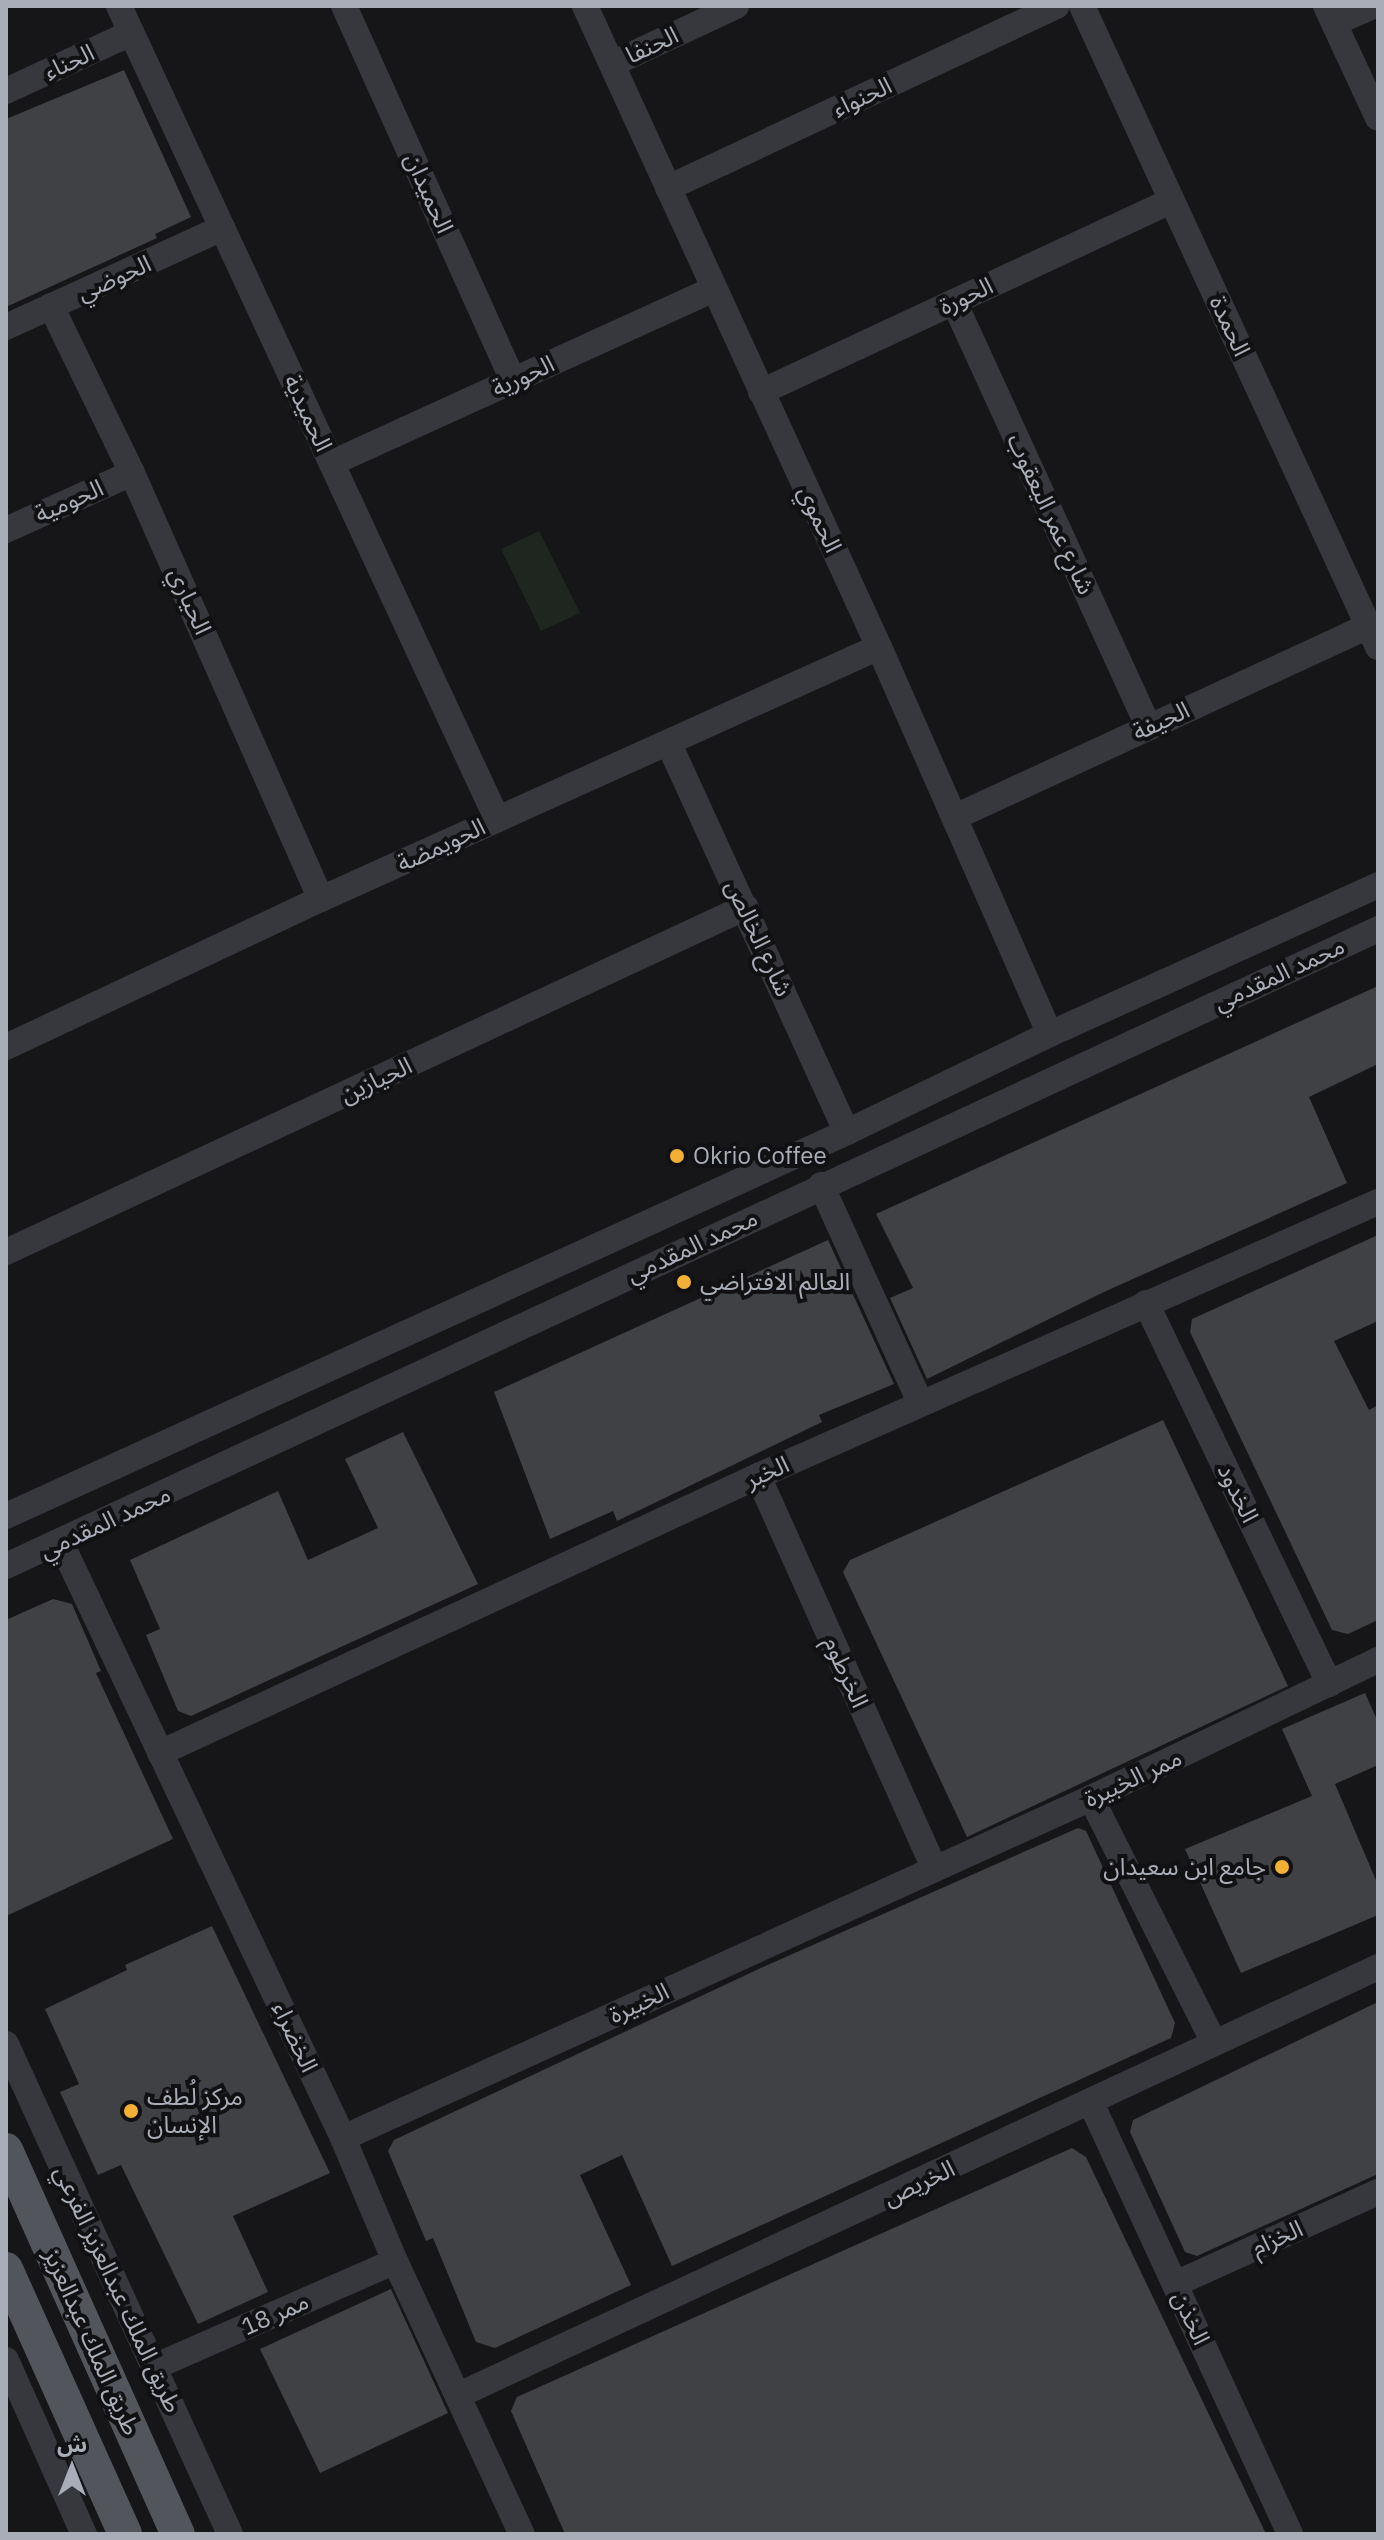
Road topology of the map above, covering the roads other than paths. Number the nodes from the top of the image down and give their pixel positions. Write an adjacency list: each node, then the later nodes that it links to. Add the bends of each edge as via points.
1 (119, 6): 9 (street, الحميدية)
2 (344, 6): 20 (street, الحميدان)
3 (585, 6): 10 (street, الحموي)
4 (736, 6): 10 (street, الحنفا)
5 (1056, 6): 13 (street, الحنواء)
6 (1082, 6): 14 (street, الحمدة)
7 (1373, 6): 8 (street)
8 (1330, 14): 12 (street)
9 (131, 33): 11 (street, الحناء); 15 (street, الحميدية)
10 (612, 64): 13 (street, الحموي)
11 (6, 91)
12 (1378, 118)
13 (668, 188): 16 (street, الحموي)
14 (1171, 201): 17 (street, الحورة); 25 (street, الحمدة)
15 (222, 228): 18 (street, الحوضي); 22 (street, الحميدية)
16 (714, 289): 20 (street, الحورية); 21 (street, الحموي)
17 (954, 302): 21 (street, الحورة); 27 (street, شارع عمر اليعقوب)
18 (51, 306): 19 (street, الحوضي); 23 (street, الحياري)
19 (6, 327)
20 (513, 381): 22 (street, الحورية)
21 (761, 392): 26 (street, الحموي)
22 (332, 463): 30 (street, الحميدية)
23 (132, 473): 24 (street, الحومية); 32 (street, الحياري)
24 (6, 530)
25 (1373, 636): 27 (street, الحيفة)
26 (879, 647): 28 (street, الحويمضة); 29 (street, الحموي)
27 (1149, 727): 29 (street, الحيفة)
28 (669, 744): 30 (street, الحويمضة); 33 (street, شارع الخالص)
29 (955, 817): 35 (street, الحموي)
30 (497, 819): 32 (street, الحويمضة)
31 (1378, 885): 35 (street, محمد المقدمي)
32 (321, 899): 36 (street, الحويمضة)
33 (746, 907): 38 (street, شارع الخالص); 42 (street, الحيازين)
34 (1378, 929): 39 (street, محمد المقدمي)
35 (1050, 1034): 37 (street, محمد المقدمي)
36 (6, 1047)
37 (893, 1110): 38 (street, محمد المقدمي); 39 (street)
38 (847, 1132): 46 (street, محمد المقدمي)
39 (909, 1144): 40 (street, محمد المقدمي)
40 (821, 1185): 44 (street); 47 (street, محمد المقدمي)
41 (1378, 1202): 43 (street, الخبر)
42 (6, 1252)
43 (1146, 1303): 44 (street, الخبر); 50 (street, الخدود)
44 (920, 1402): 45 (street, الخبر)
45 (758, 1476): 51 (street, الخبر); 53 (street, الخرطوم)
46 (6, 1516)
47 (61, 1543): 48 (street, محمد المقدمي); 51 (street, الخضراء)
48 (6, 1566)
49 (1378, 1660): 50 (street)
50 (1329, 1684): 52 (street, ممر الخبيرة)
51 (160, 1753): 58 (street, الخضراء)
52 (1091, 1798): 53 (street, ممر الخبيرة); 55 (street)
53 (934, 1867): 58 (street, الخبيرة)
54 (1378, 1967): 55 (street, الخريص)
55 (1214, 2043): 57 (street, الخريص)
56 (6, 2044): 65 (street, طريق الملك عبدالعزيز الفرعي)
57 (1091, 2103): 63 (street, الخذن); 66 (street, الخريص)
58 (343, 2138): 61 (street, الخضراء)
59 (6, 2150): 69 (main road, طريق الملك عبدالعزيز)
60 (1378, 2192): 63 (street, الخزام)
61 (395, 2261): 65 (street, ممر 18); 66 (street, الخضراء)
62 (6, 2269): 68 (main road, طريق الملك عبدالعزيز)
63 (1175, 2284): 72 (street, الخذن)
64 (6, 2360): 67 (street)
65 (154, 2367): 70 (street, طريق الملك عبدالعزيز الفرعي)
66 (459, 2395): 71 (street, الخضراء)
67 (84, 2534)
68 (125, 2534)
69 (178, 2534)
70 (230, 2534)
71 (522, 2534)
72 (1290, 2534)

